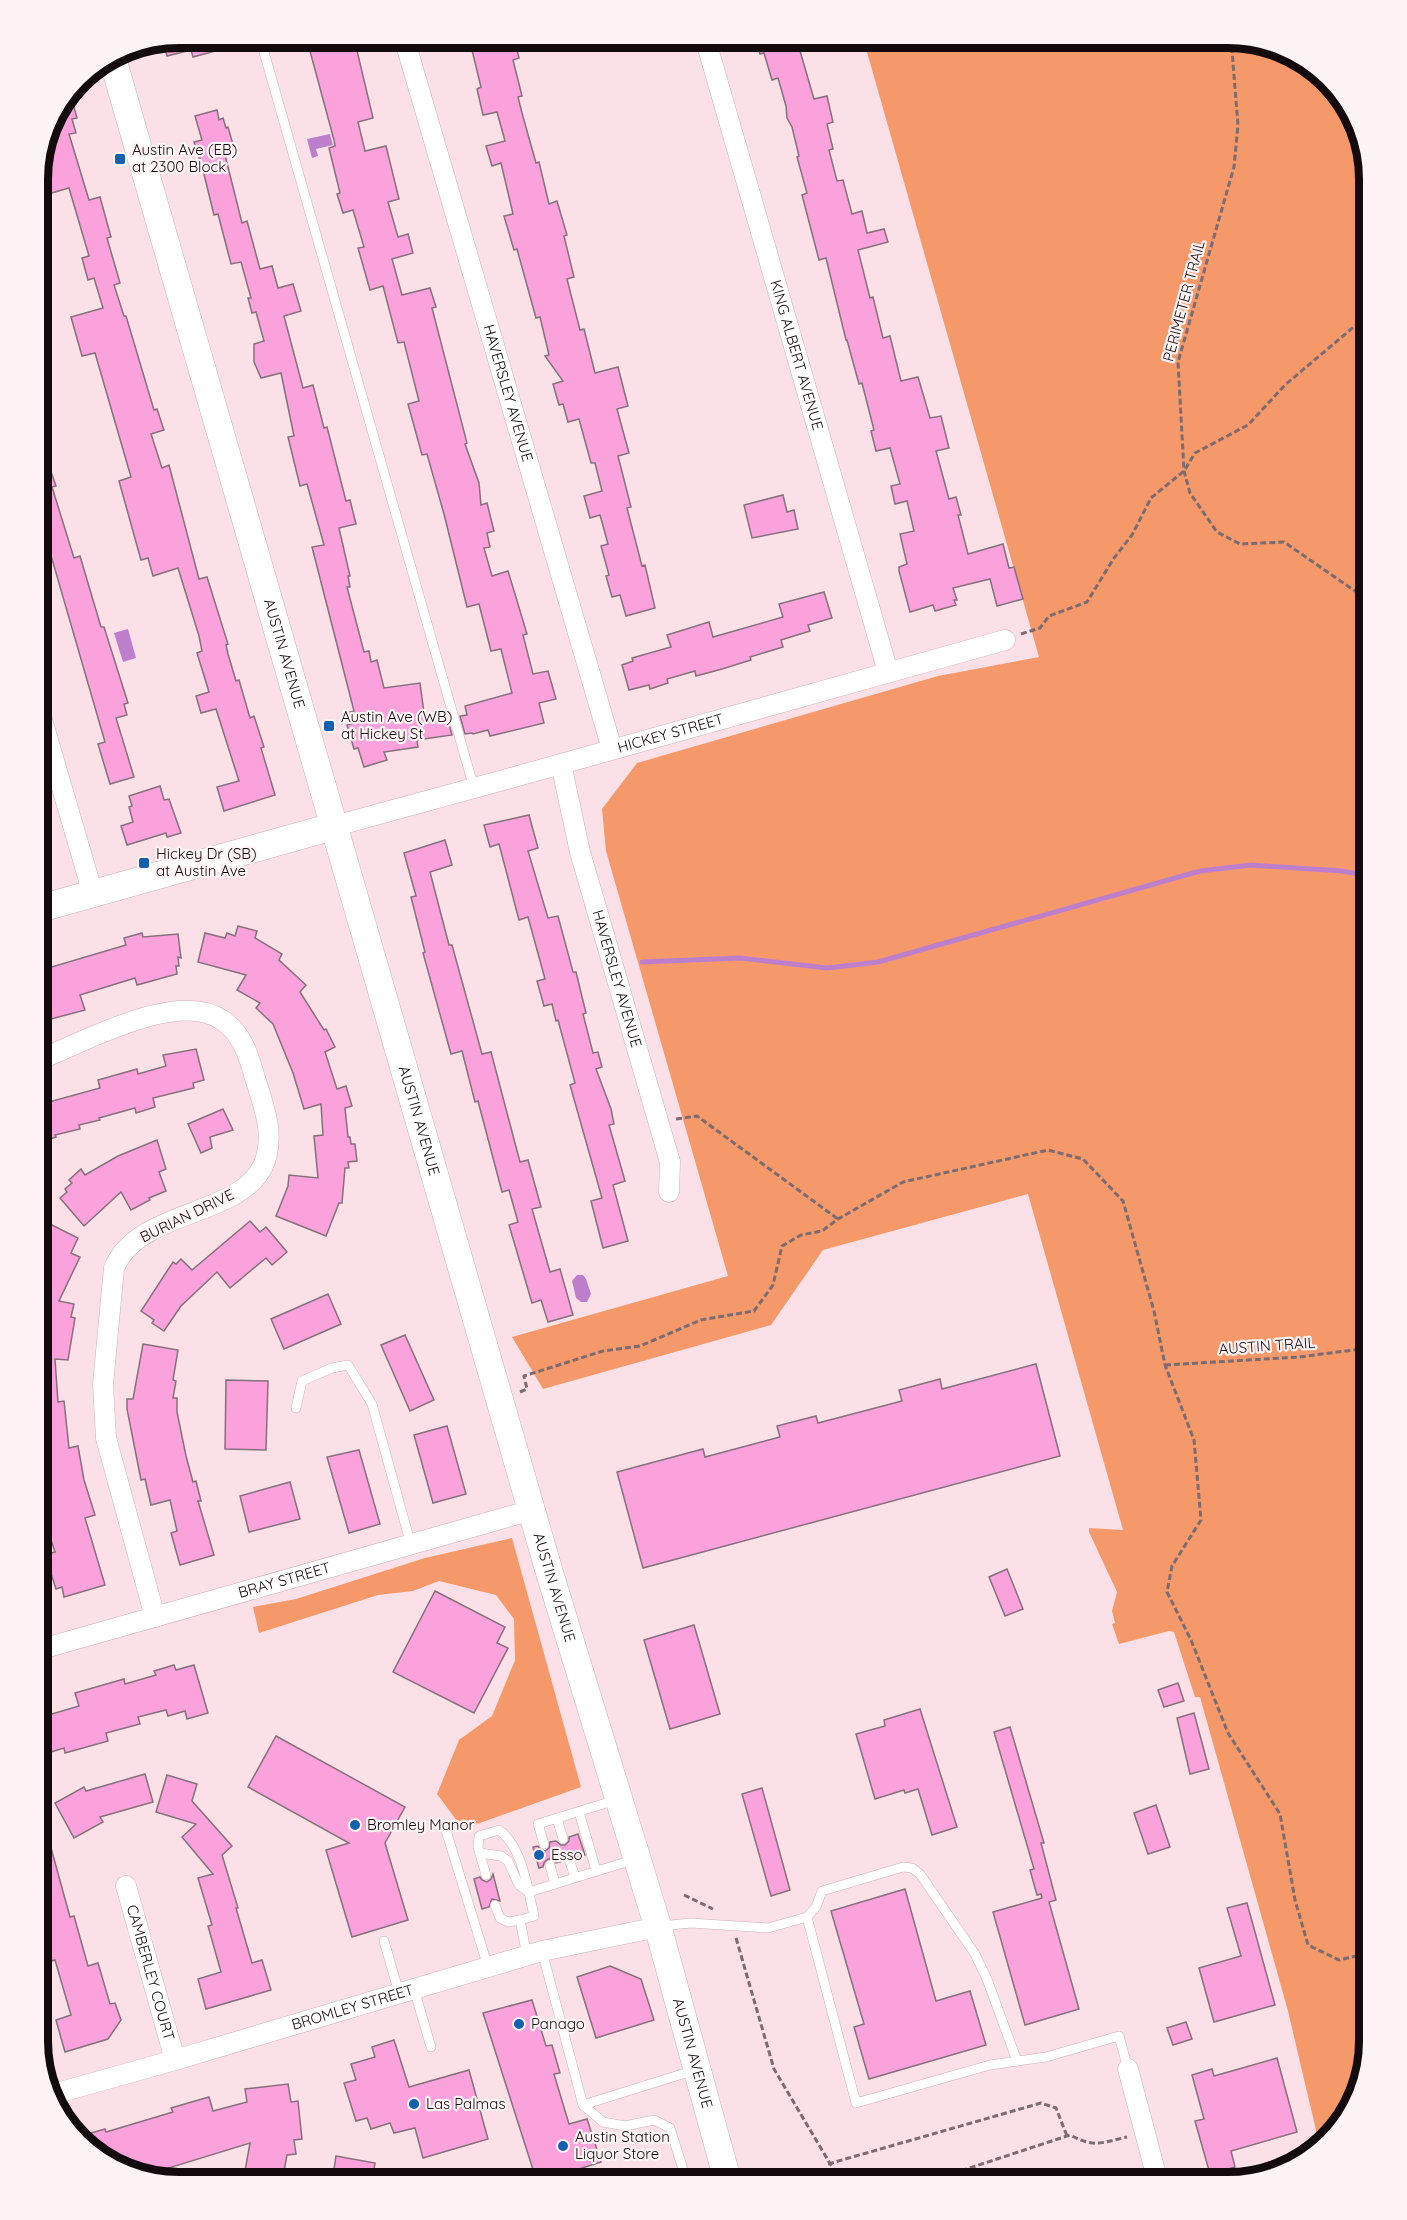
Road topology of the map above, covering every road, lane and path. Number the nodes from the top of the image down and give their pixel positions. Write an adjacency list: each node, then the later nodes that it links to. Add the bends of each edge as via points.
1 (263, 48): 14 (lane)
2 (407, 48): 12 (street, HAVERSLEY AVENUE)
3 (708, 48): 10 (street, KING ALBERT AVENUE)
4 (1232, 48): 7 (path, PERIMETER TRAIL, via 1238,125 1234,167 1178,362)
5 (115, 66): 15 (main road, AUSTIN AVENUE)
6 (1359, 323): 7 (path, via 1285,385 1248,425 1196,453)
7 (1184, 471): 8 (path, PERIMETER TRAIL, via 1190,493 1217,532 1240,544 1284,542); 9 (path, via 1151,498 1088,602 1049,616 1040,628)
8 (1359, 594)
9 (1005, 640): 10 (street, HICKEY STREET)
10 (888, 672): 12 (street, HICKEY STREET)
11 (48, 740): 16 (street)
12 (612, 749): 13 (street, HICKEY STREET)
13 (561, 764): 14 (street, HICKEY STREET); 19 (street, HAVERSLEY AVENUE, via 580,852)
14 (474, 790): 15 (street, HICKEY STREET)
15 (335, 826): 16 (main road); 26 (main road, AUSTIN AVENUE)
16 (93, 894): 17 (main road)
17 (48, 906)
18 (48, 1056): 28 (street, BURIAN DRIVE, via 155,1015 195,1010 211,1013 224,1021 246,1048 268,1121 268,1150 249,1185 146,1233 118,1257 114,1268 103,1383 106,1438)
19 (659, 1121): 20 (street, HAVERSLEY AVENUE, via 670,1162); 21 (path, via 698,1116)
20 (669, 1192)
21 (838, 1219): 23 (path, via 903,1182 1048,1150 1083,1159 1124,1201); 24 (path, via 822,1231 782,1246 773,1285 754,1311 701,1320 640,1346 603,1351 524,1376 527,1389)
22 (1359, 1349): 23 (path, AUSTIN TRAIL)
23 (1165, 1365): 54 (path, via 1194,1440 1202,1520 1172,1566 1167,1592 1228,1733 1280,1814 1295,1900 1308,1945 1339,1960)
24 (520, 1392)
25 (296, 1408): 27 (lane, via 302,1381 348,1365 372,1404)
26 (532, 1510): 27 (street, BRAY STREET); 30 (main road, AUSTIN AVENUE)
27 (411, 1545): 28 (street, BRAY STREET)
28 (155, 1617): 29 (street, BRAY STREET)
29 (48, 1647)
30 (618, 1799): 31 (lane); 38 (main road, AUSTIN AVENUE)
31 (579, 1812): 32 (lane); 40 (lane)
32 (557, 1818): 34 (lane); 35 (lane, via 538,1824)
33 (444, 1824): 55 (lane)
34 (563, 1839)
35 (544, 1844)
36 (480, 1853): 41 (lane); 45 (lane, via 508,1861 519,1885); 45 (lane, via 479,1836 499,1830 506,1835 516,1851)
37 (569, 1859): 42 (lane)
38 (637, 1859): 40 (lane); 51 (main road, AUSTIN AVENUE)
39 (550, 1865): 43 (lane)
40 (596, 1870): 42 (lane)
41 (486, 1875)
42 (575, 1877): 43 (lane)
43 (555, 1884): 45 (lane)
44 (126, 1886): 58 (street, CAMBERLEY COURT)
45 (529, 1892): 49 (lane, via 534,1916)
46 (684, 1895): 50 (path, via 724,1915)
47 (495, 1905): 49 (lane, via 500,1918 508,1922)
48 (807, 1917): 50 (lane, via 768,1928); 59 (lane, via 822,1891 903,1867 917,1870 975,1954); 59 (lane, via 856,2103)
49 (520, 1920): 53 (lane)
50 (732, 1926): 51 (lane, via 691,1923); 69 (path, via 774,2070)
51 (658, 1927): 53 (street, BROMLEY STREET); 60 (main road, AUSTIN AVENUE)
52 (384, 1941): 56 (lane)
53 (534, 1953): 55 (street, BROMLEY STREET); 63 (lane)
54 (1359, 1955)
55 (488, 1967): 56 (street, BROMLEY STREET)
56 (407, 1991): 57 (lane); 58 (street, BROMLEY STREET)
57 (431, 2047)
58 (175, 2060): 62 (street, BROMLEY STREET)
59 (1017, 2061): 61 (lane, via 1046,2057 1119,2036)
60 (697, 2069): 63 (lane); 68 (main road, AUSTIN AVENUE)
61 (1128, 2069): 71 (street)
62 (59, 2092)
63 (583, 2105): 67 (lane, via 603,2122 625,2126 654,2120 670,2128)
64 (1067, 2136): 65 (path, via 1086,2144); 66 (path, via 1056,2108 1041,2103); 70 (path)
65 (1129, 2136)
66 (828, 2164)
67 (684, 2172)
68 (725, 2172)
69 (835, 2172)
70 (957, 2172)
71 (1155, 2172)

